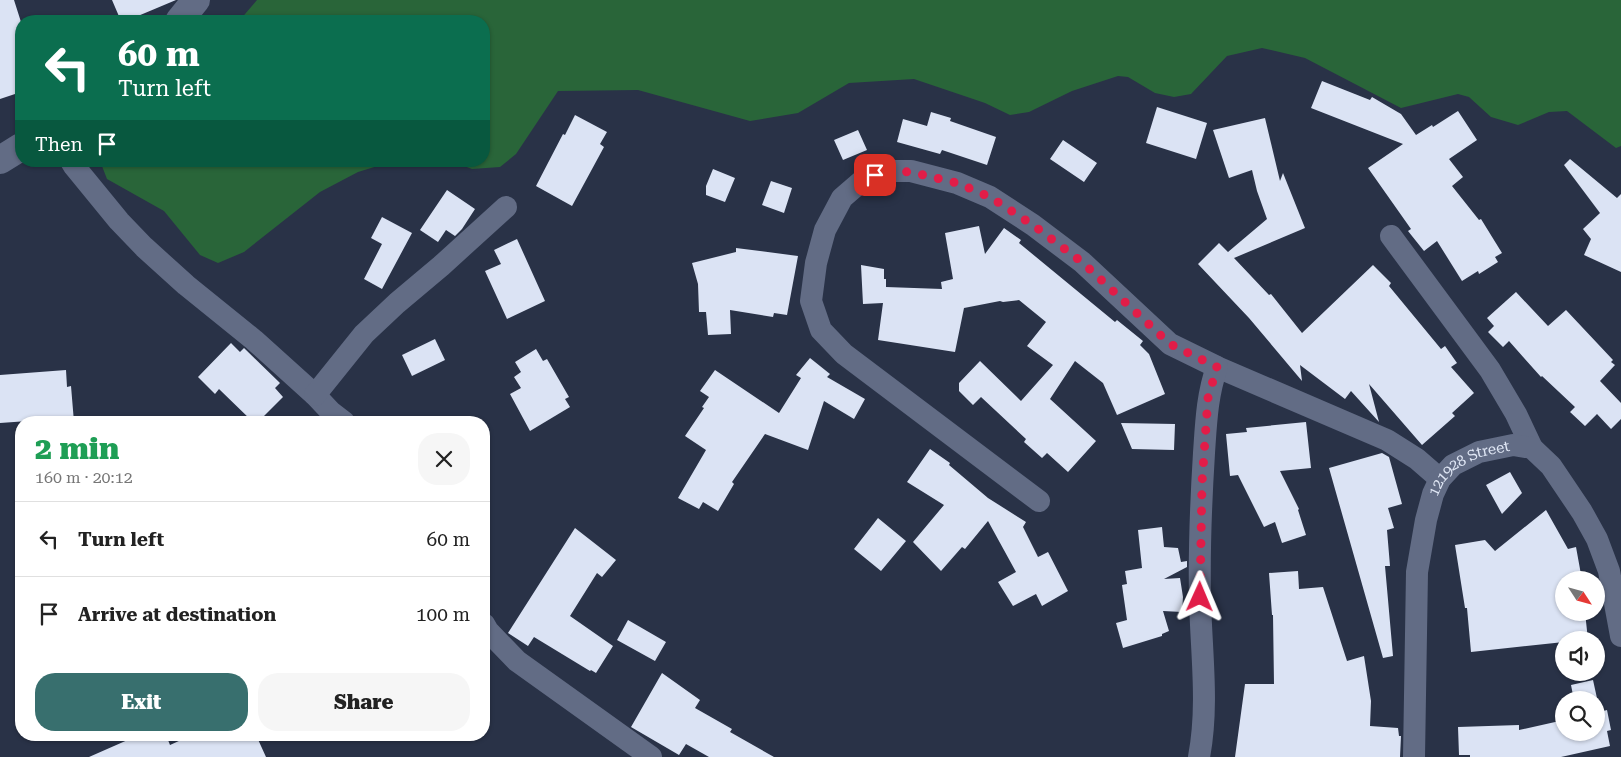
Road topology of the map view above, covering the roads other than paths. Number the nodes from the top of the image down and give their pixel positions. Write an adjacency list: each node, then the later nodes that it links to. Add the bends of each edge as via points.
1 (196, 0): 2 (street)
2 (184, 15)
3 (15, 151): 4 (street)
4 (0, 160)
5 (75, 167): 9 (street, via 144,247)
6 (506, 207): 9 (street, via 364,334)
7 (1391, 236): 11 (street, via 1490,370)
8 (1217, 367): 12 (street, via 1387,440); 13 (street, via 1170,344 1082,262 990,197 957,183 911,172 885,171 864,179 842,198 825,230 811,301 821,330 844,354); 17 (street, via 1208,398 1202,483 1200,597 1204,697)
9 (315, 394): 10 (street)
10 (336, 416)
11 (1532, 448): 12 (street, 121928 Street, via 1513,445 1479,452 1453,465); 15 (street, 121928 Street, via 1551,466 1597,539 1609,571)
12 (1440, 479): 18 (street, 121928 Street, via 1432,494 1417,572)
13 (1039, 501)
14 (490, 633): 16 (street, via 517,662)
15 (1621, 636)
16 (652, 757)
17 (1199, 757)
18 (1414, 757)

